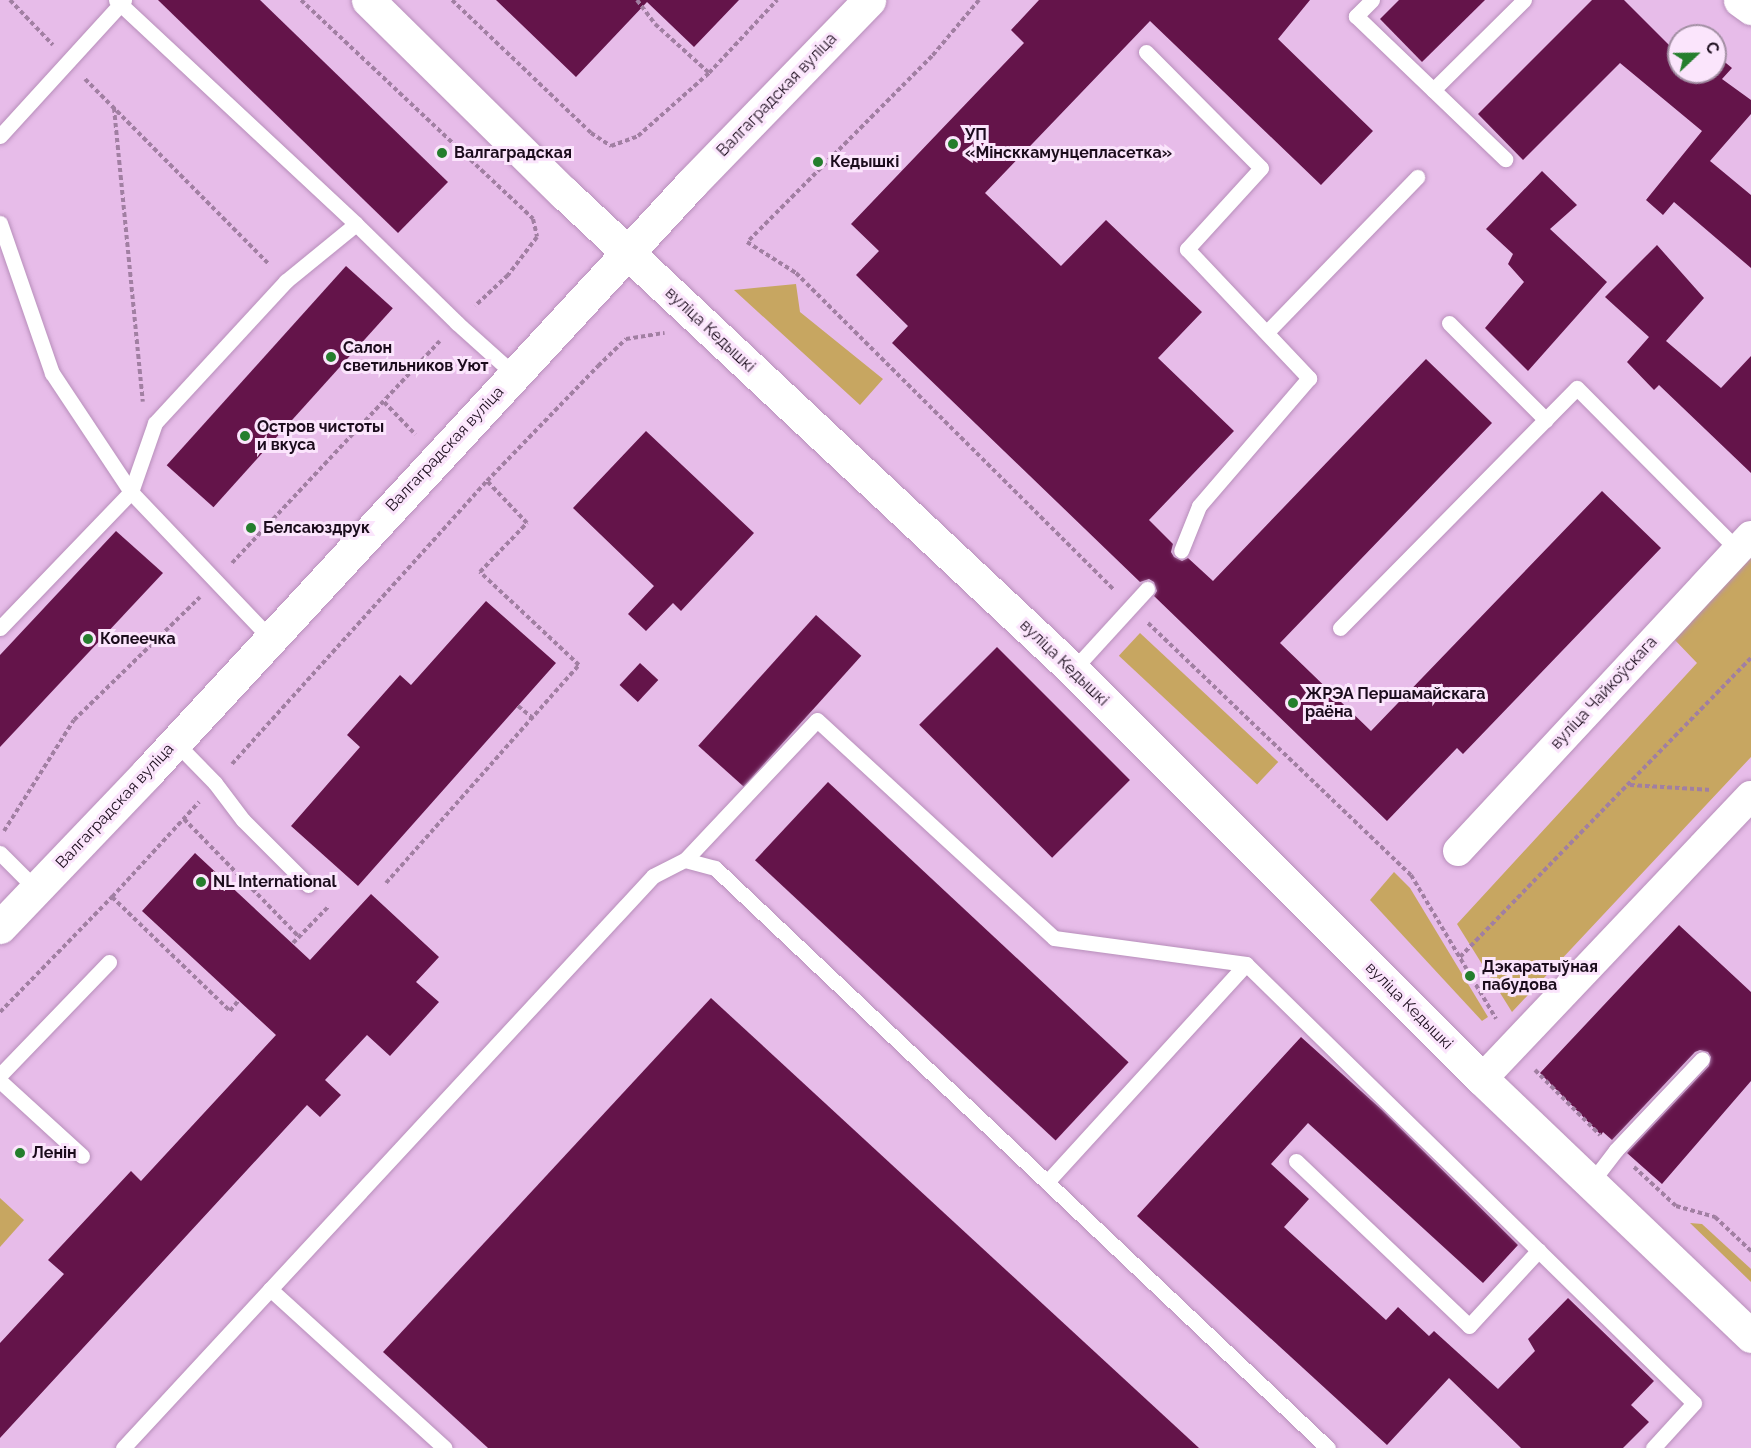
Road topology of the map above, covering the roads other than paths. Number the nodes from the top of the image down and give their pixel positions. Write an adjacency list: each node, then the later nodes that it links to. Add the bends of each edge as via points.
1 (368, 0): 15 (street, вуліца Кедышкі)
2 (868, 0): 15 (street, Валгаградская вуліца)
3 (1372, 0): 9 (lane, via 1356,16)
4 (1524, 0): 9 (lane)
5 (1740, 0): 7 (street)
6 (120, 1): 10 (lane); 14 (lane)
7 (1751, 8)
8 (1146, 52): 17 (lane, via 1261,168 1187,249)
9 (1433, 90): 11 (lane)
10 (0, 136)
11 (1505, 159)
12 (1417, 177): 17 (lane)
13 (0, 223): 20 (lane, via 51,373)
14 (356, 224): 18 (lane); 20 (lane, via 286,281 155,423)
15 (629, 254): 18 (street, Валгаградская вуліца); 27 (street, вуліца Кедышкі)
16 (1449, 322): 19 (lane)
17 (1267, 332): 22 (lane, via 1310,378 1198,506)
18 (515, 375): 26 (street, Валгаградская вуліца)
19 (1546, 420): 21 (lane, via 1577,388); 25 (lane)
20 (130, 492): 24 (lane); 26 (lane)
21 (1744, 543): 30 (street, вуліца Чайкоўскага)
22 (1181, 551)
23 (1147, 589): 27 (lane)
24 (0, 628)
25 (1340, 628)
26 (270, 638): 28 (street, Валгаградская вуліца)
27 (1073, 670): 40 (street, вуліца Кедышкі)
28 (175, 742): 33 (lane, via 215,783 243,820); 34 (street, Валгаградская вуліца)
29 (1751, 796): 40 (street)
30 (1458, 850)
31 (0, 853): 34 (lane)
32 (685, 860): 37 (lane, via 816,720 1054,938); 44 (lane, via 715,868); 47 (lane, via 653,876)
33 (308, 885)
34 (36, 890): 35 (street, Валгаградская вуліца)
35 (0, 927)
36 (109, 962): 39 (lane)
37 (1246, 963): 44 (lane); 46 (lane)
38 (1701, 1059): 45 (lane, via 1616,1150)
39 (0, 1075)
40 (1482, 1079): 45 (street, вуліца Кедышкі)
41 (0, 1081): 42 (lane)
42 (82, 1156)
43 (1296, 1161): 46 (lane, via 1469,1326)
44 (1047, 1182): 51 (lane)
45 (1590, 1184): 48 (street, вуліца Кедышкі)
46 (1539, 1250): 52 (lane, via 1694,1403)
47 (270, 1289): 49 (lane); 50 (lane)
48 (1751, 1336)
49 (123, 1448)
50 (445, 1448)
51 (1328, 1448)
52 (1653, 1448)

